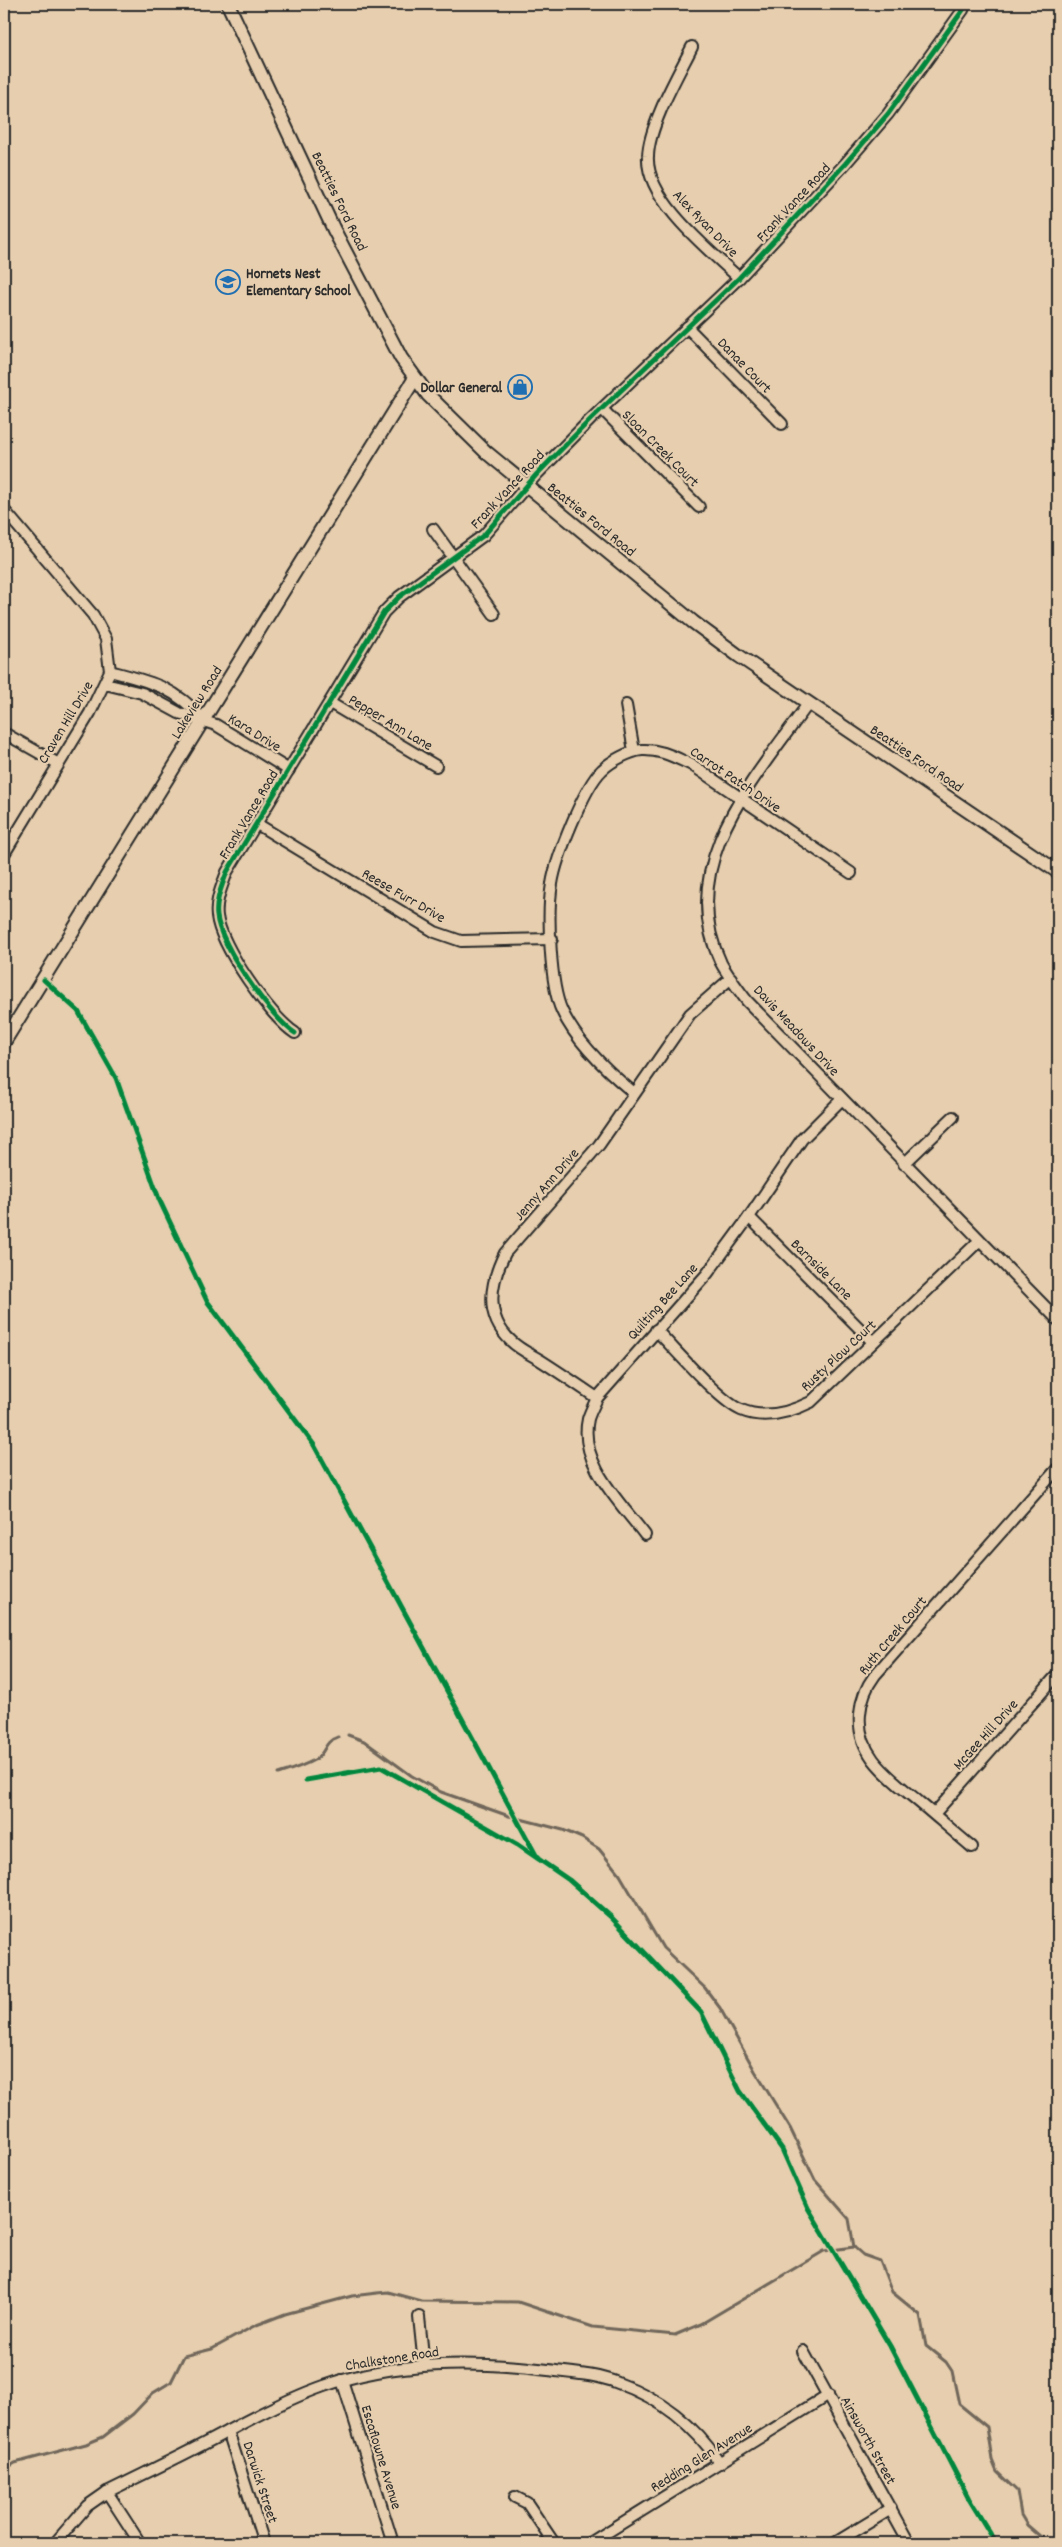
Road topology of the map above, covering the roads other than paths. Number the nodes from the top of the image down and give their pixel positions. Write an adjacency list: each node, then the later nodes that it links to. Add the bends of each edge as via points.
1 (228, 4): 6 (main road, Beatties Ford Road, via 334,230 376,312)
2 (965, 4): 4 (street, Frank Vance Road, via 888,114)
3 (692, 47): 4 (street, Alex Ryan Drive, via 653,135 648,156 650,176 657,193 670,209)
4 (739, 278): 5 (street, Frank Vance Road)
5 (688, 327): 7 (street, Frank Vance Road); 8 (street, Danae Court)
6 (415, 378): 9 (main road, Beatties Ford Road, via 454,424); 20 (main road, Lakeview Road)
7 (602, 409): 9 (street, Frank Vance Road); 10 (street, Sloan Creek Court)
8 (782, 424)
9 (526, 486): 13 (street, Frank Vance Road, via 491,529); 18 (main road, Beatties Ford Road, via 693,622)
10 (699, 507)
11 (5, 515): 15 (street, Craven Hill Drive, via 93,615 106,640)
12 (433, 529): 13 (street)
13 (453, 558): 14 (street); 17 (street, Frank Vance Road, via 399,597 384,612)
14 (494, 614)
15 (110, 671): 16 (street, Craven Hill Drive); 20 (street, Kara Drive, via 161,686 186,700)
16 (105, 684): 20 (street, Kara Drive, via 142,693 179,713); 23 (street, Craven Hill Drive)
17 (330, 703): 24 (street, Pepper Ann Lane); 25 (street, Frank Vance Road)
18 (808, 704): 26 (street, Davis Meadows Drive); 29 (main road, Beatties Ford Road)
19 (626, 705): 22 (street)
20 (204, 720): 25 (street, Kara Drive); 34 (main road, Lakeview Road)
21 (4, 733): 23 (street)
22 (634, 752): 26 (street, Carrot Patch Drive, via 666,752 692,765); 31 (street, Carrot Patch Drive, via 602,769 587,791 556,868 552,885)
23 (57, 764): 28 (street, Craven Hill Drive)
24 (436, 766)
25 (289, 770): 27 (street, Frank Vance Road)
26 (740, 800): 30 (street, Carrot Patch Drive); 32 (street, Davis Meadows Drive, via 717,844 708,897 708,917 714,940 720,961)
27 (257, 824): 31 (street, Reese Furr Drive, via 435,932 461,941); 33 (street, Frank Vance Road, via 227,872 218,896 216,916 226,944 278,1019)
28 (4, 854)
29 (1057, 869)
30 (850, 873)
31 (552, 939): 35 (street, Carrot Patch Drive, via 553,980 562,1010 578,1038)
32 (731, 978): 35 (street, Jenny Ann Drive, via 690,1014); 36 (street, Davis Meadows Drive, via 747,1001)
33 (295, 1033)
34 (4, 1042)
35 (634, 1093): 44 (street, Jenny Ann Drive, via 599,1145 504,1254 491,1289 499,1327 511,1342)
36 (842, 1099): 38 (street, Davis Meadows Drive); 39 (street, Quilting Bee Lane, via 802,1139)
37 (953, 1117): 38 (street)
38 (904, 1164): 40 (street, Davis Meadows Drive)
39 (749, 1217): 42 (street, Quilting Bee Lane, via 707,1274); 43 (street, Barnside Lane)
40 (979, 1240): 41 (street, Davis Meadows Drive); 43 (street, Rusty Plow Court)
41 (1058, 1320)
42 (656, 1330): 43 (street, Rusty Plow Court, via 722,1397 740,1410 764,1415 790,1412 811,1402); 44 (street, Quilting Bee Lane)
43 (873, 1342)
44 (597, 1398): 46 (street, Quilting Bee Lane, via 588,1419 591,1459)
45 (1058, 1468): 48 (street, Ruth Creek Court, via 874,1675 864,1693 859,1721 868,1754 885,1773)
46 (645, 1535)
47 (1058, 1674): 48 (street, McGee Hill Drive)
48 (934, 1814): 49 (street, Ruth Creek Court)
49 (972, 1847)
50 (419, 2317): 52 (street)
51 (803, 2351): 54 (street, Ainsworth Street)
52 (424, 2366): 53 (street, Chalkstone Road); 56 (street, Chalkstone Road, via 497,2364 578,2373 618,2383 675,2414 702,2437)
53 (342, 2380): 55 (street, Chalkstone Road, via 288,2400); 63 (street, Escaflowne Avenue)
54 (828, 2395): 56 (street, Redding Glen Avenue); 59 (street, Ainsworth Street)
55 (228, 2431): 57 (street, Chalkstone Road); 62 (street, Darwick Street)
56 (720, 2463): 65 (street, Redding Glen Avenue)
57 (107, 2492): 60 (street, Chalkstone Road, via 87,2506); 61 (street)
58 (515, 2497): 64 (street, via 524,2499)
59 (890, 2509): 66 (street); 67 (street, Ainsworth Street)
60 (54, 2543)
61 (140, 2543)
62 (264, 2543)
63 (393, 2543)
64 (554, 2543)
65 (590, 2543)
66 (835, 2543)
67 (909, 2543)

